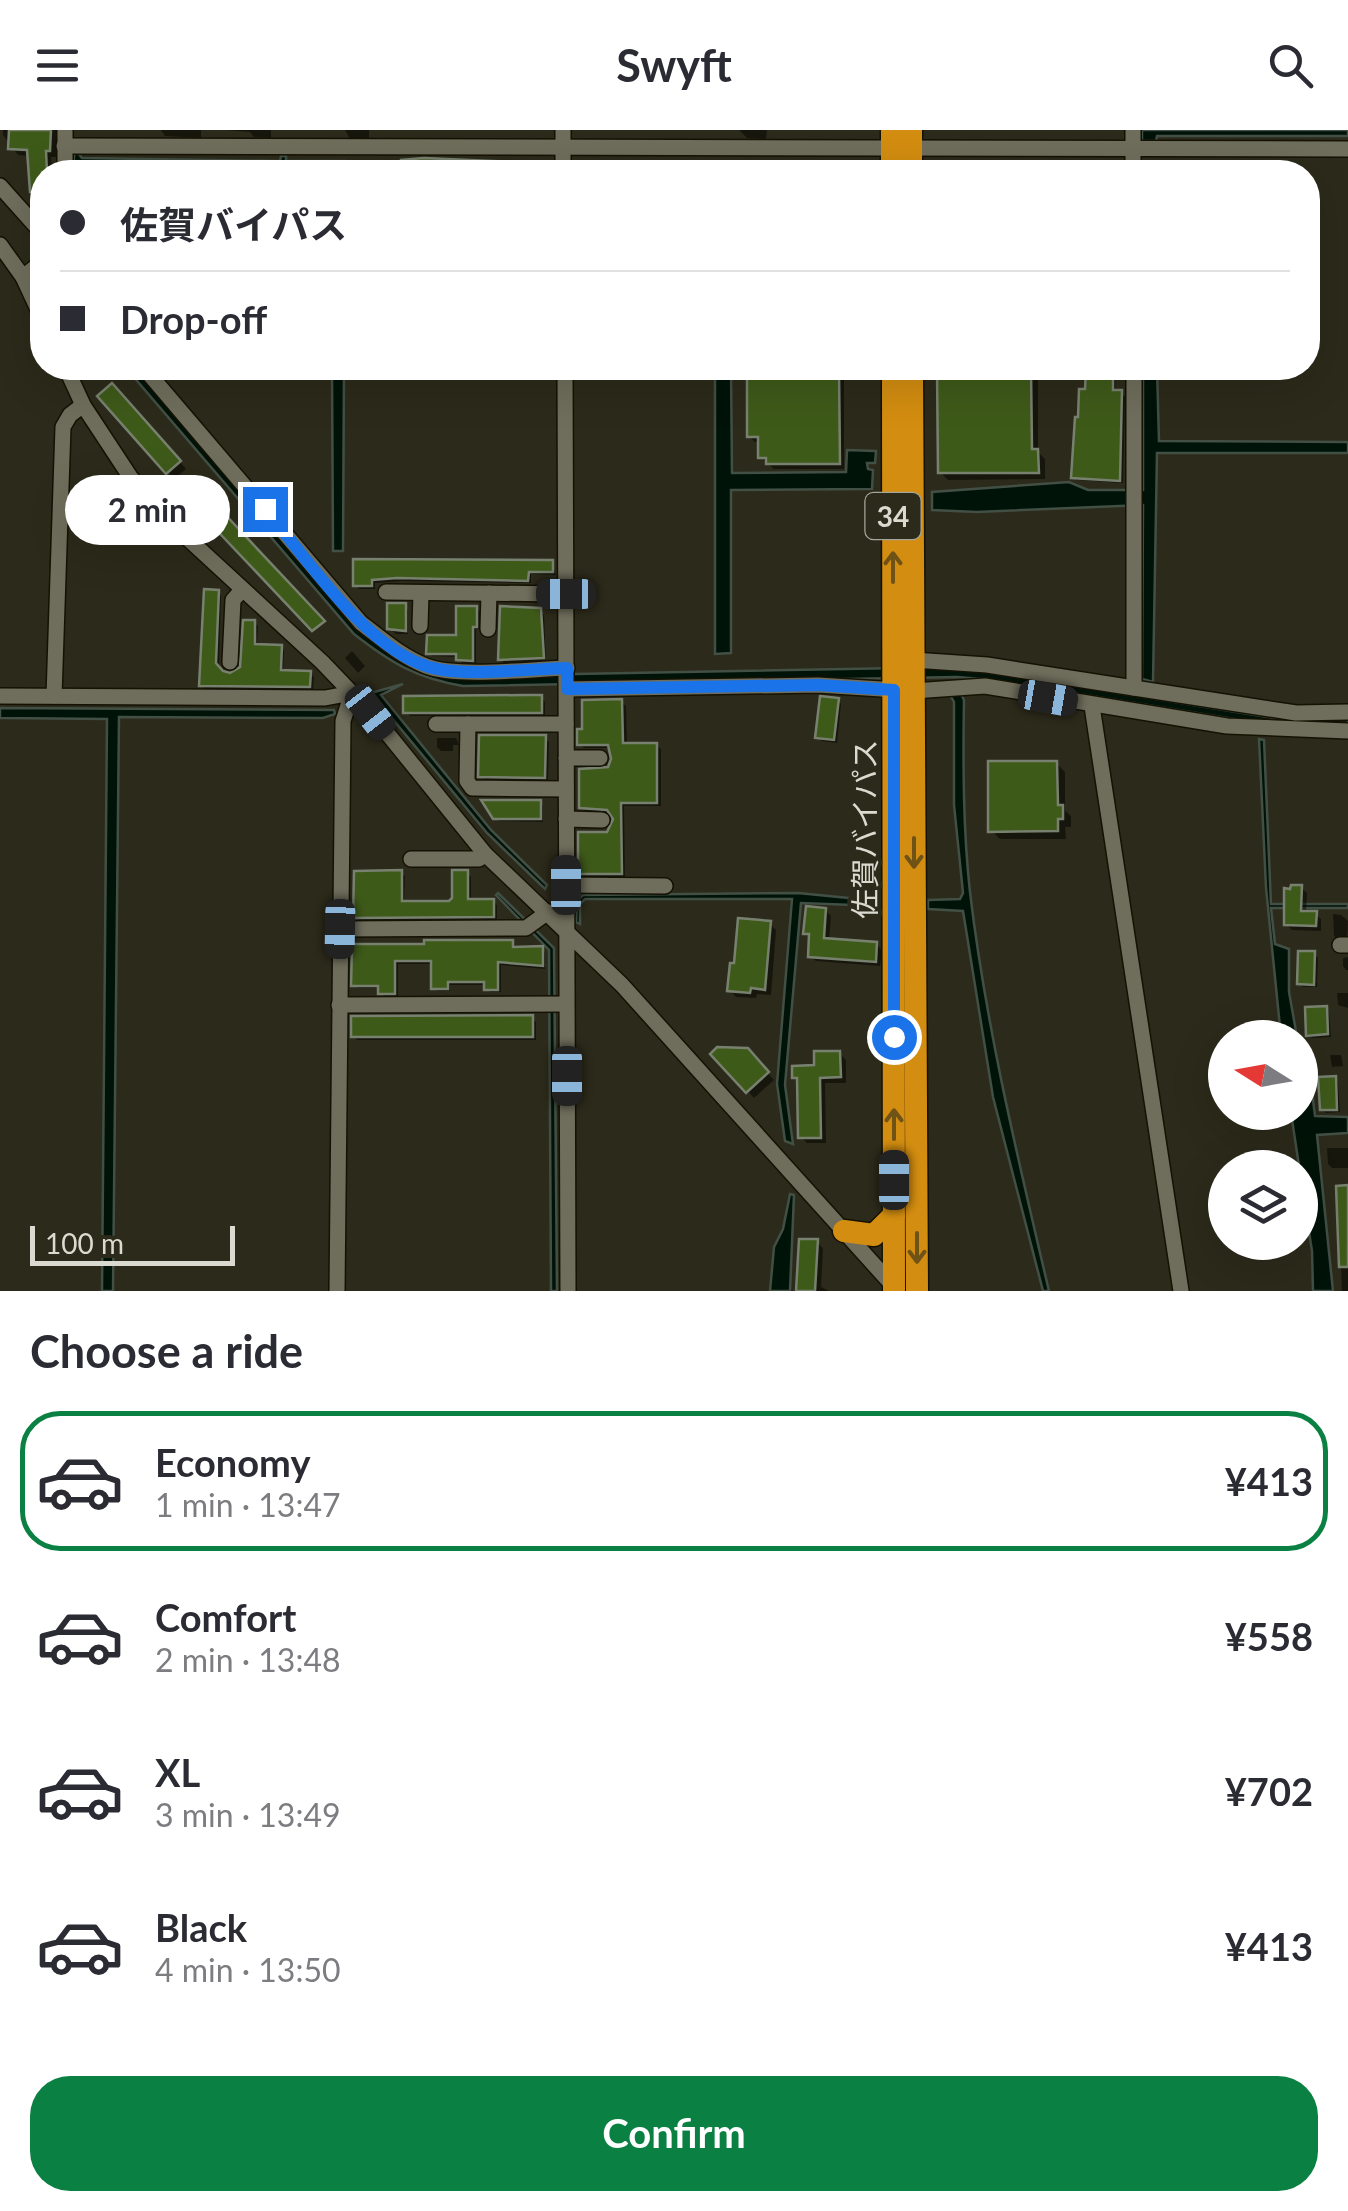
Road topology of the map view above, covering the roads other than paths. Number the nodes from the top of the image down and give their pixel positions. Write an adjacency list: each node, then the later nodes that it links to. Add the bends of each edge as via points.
1 (298, 130): 7 (street)
2 (563, 130): 8 (street)
3 (1133, 130): 9 (street)
4 (64, 138): 5 (street)
5 (213, 138): 7 (street)
6 (901, 139): 8 (street); 9 (street)
7 (297, 147): 8 (street)
8 (563, 147): 11 (street)
9 (1133, 148): 10 (street); 12 (street)
10 (1348, 149)
11 (563, 160)
12 (1134, 160)
13 (0, 186): 14 (street)
14 (30, 220)
15 (0, 245): 17 (street)
16 (30, 272): 17 (street)
17 (23, 277): 18 (street)
18 (30, 292)
19 (72, 380): 25 (street)
20 (154, 380): 34 (street, via 362,622 396,651 429,667 457,670)
21 (564, 380): 30 (street)
22 (893, 380): 35 (highway, 佐賀バイパス / 34, one-way to 22)
23 (912, 380): 35 (highway, 佐賀バイパス / 34)
24 (1134, 380): 36 (street)
25 (83, 404): 26 (street, via 130,478); 40 (street, via 64,428)
26 (242, 590): 33 (street, via 233,600); 38 (street)
27 (386, 592): 28 (street)
28 (421, 593): 29 (street); 31 (street)
29 (489, 594): 30 (street); 32 (street)
30 (566, 594): 34 (street)
31 (420, 626)
32 (488, 629)
33 (230, 662)
34 (567, 668): 37 (street)
35 (905, 677): 36 (street, via 988,665); 37 (street); 41 (street); 61 (highway, 佐賀バイパス / 34, one-way to 35); 63 (highway, 佐賀バイパス / 34, one-way to 63)
36 (1134, 688): 42 (street, via 1296,714)
37 (567, 689): 45 (street)
38 (352, 694): 40 (street); 52 (street); 58 (street, via 343,721)
39 (0, 696): 40 (street)
40 (54, 696)
41 (1092, 706): 46 (street, via 1227,726); 66 (street)
42 (1348, 712)
43 (436, 724): 44 (street)
44 (468, 724): 45 (street); 49 (street, via 472,788)
45 (566, 724): 47 (street)
46 (1348, 732)
47 (566, 758): 48 (street); 49 (street)
48 (600, 758)
49 (566, 788): 50 (street)
50 (566, 820): 51 (street); 54 (street)
51 (602, 820)
52 (485, 854): 53 (street, via 479,860); 56 (street)
53 (410, 859)
54 (566, 885): 55 (street); 57 (street)
55 (664, 886)
56 (536, 920): 57 (street); 58 (street)
57 (566, 928): 59 (street); 62 (street)
58 (340, 929): 60 (street)
59 (566, 1004): 60 (street); 65 (street)
60 (339, 1005): 64 (street)
61 (894, 1215): 62 (highway, via 874,1235); 63 (highway, 佐賀バイパス / 34)
62 (844, 1231): 63 (street)
63 (901, 1290)
64 (337, 1291)
65 (568, 1291)
66 (1181, 1291)

